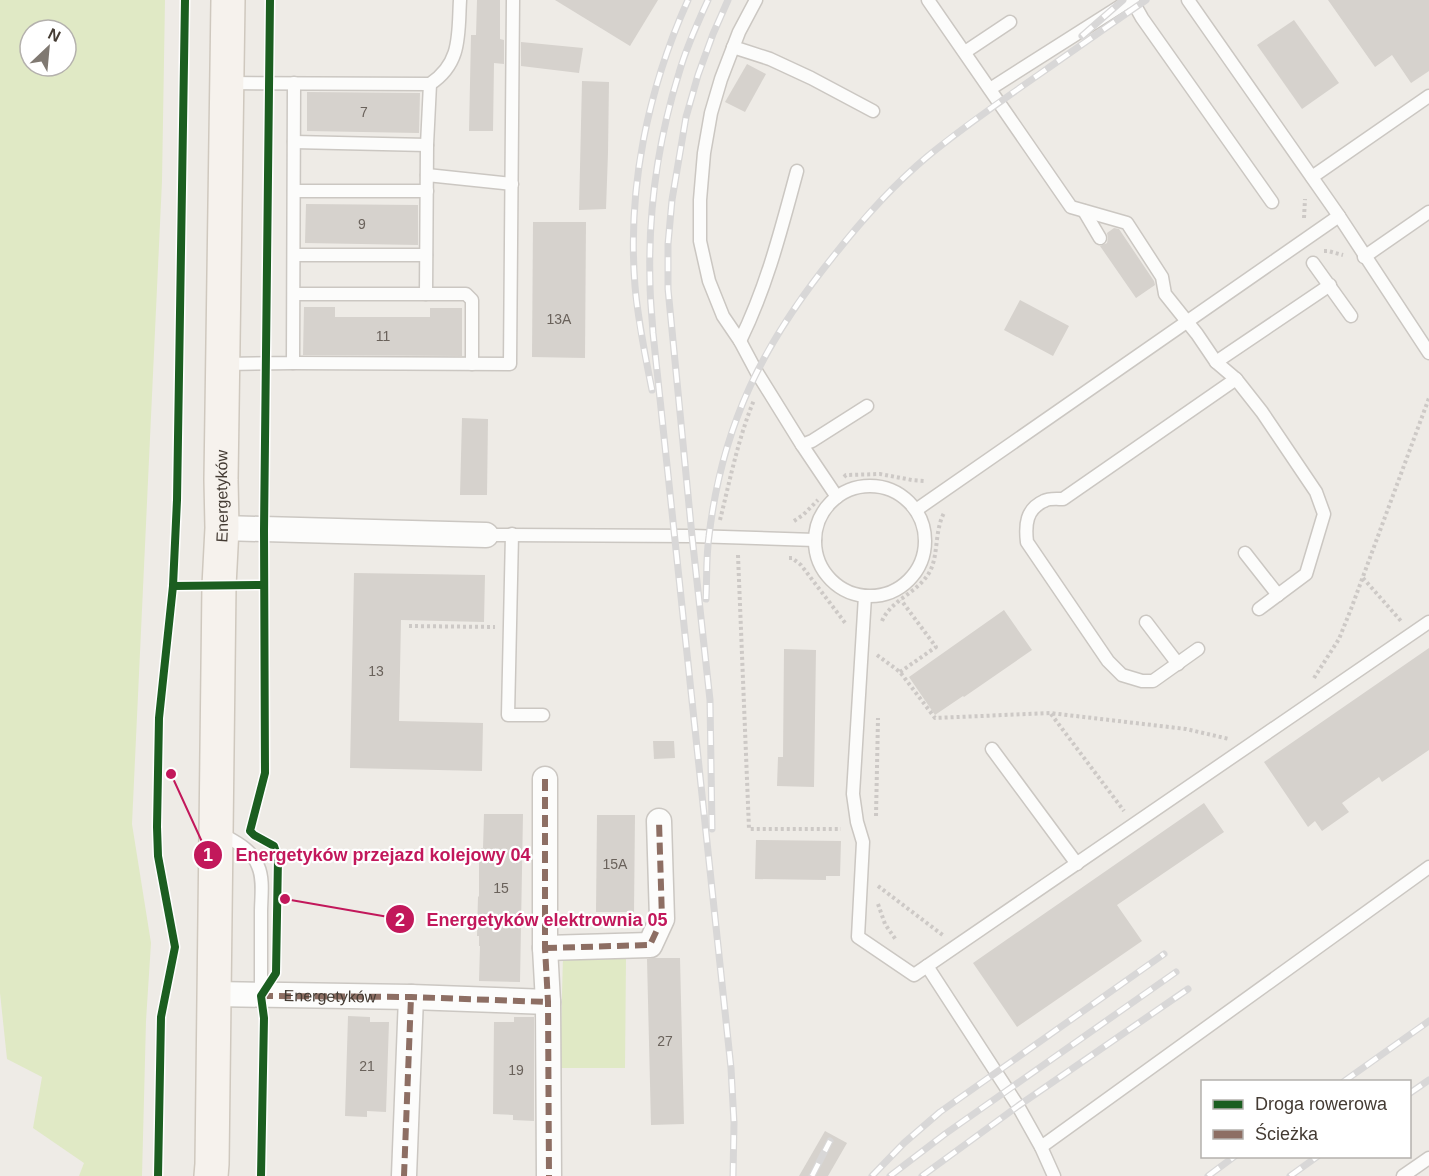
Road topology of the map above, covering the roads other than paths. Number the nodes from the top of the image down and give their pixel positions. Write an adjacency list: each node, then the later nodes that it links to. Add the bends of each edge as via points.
1 (228, 0): 11 (main road, Energetyków)
2 (460, 0): 13 (lane, via 458,46 450,66)
3 (513, 0): 22 (lane)
4 (756, 0): 9 (lane)
5 (928, 0): 10 (lane)
6 (1131, 0): 14 (lane); 25 (lane)
7 (1188, 0): 21 (lane)
8 (1010, 22): 10 (lane)
9 (734, 47): 16 (lane, via 811,78); 39 (lane, via 711,113 704,153 700,240 712,290)
10 (965, 52): 14 (lane)
11 (227, 82): 12 (lane); 43 (main road, Energetyków)
12 (294, 83): 13 (lane); 17 (lane)
13 (430, 84): 18 (lane)
14 (990, 89): 26 (lane, via 1071,207)
15 (1429, 96): 21 (lane)
16 (873, 111)
17 (294, 142): 18 (lane); 23 (lane)
18 (427, 145): 20 (lane)
19 (797, 171): 39 (lane, via 760,297)
20 (427, 175): 22 (lane); 24 (lane)
21 (1313, 179): 28 (lane)
22 (512, 184): 44 (lane, via 510,364)
23 (294, 191): 24 (lane); 30 (lane)
24 (427, 191): 31 (lane)
25 (1272, 202)
26 (1084, 211): 29 (lane); 38 (lane, via 1127,223 1162,277 1165,294)
27 (1429, 212): 32 (lane)
28 (1339, 216): 32 (lane); 38 (lane)
29 (1100, 238)
30 (294, 255): 31 (lane); 35 (lane)
31 (426, 255): 36 (lane)
32 (1364, 257): 40 (lane)
33 (1313, 263): 34 (lane)
34 (1330, 285): 37 (lane); 41 (lane)
35 (294, 294): 36 (lane); 42 (lane)
36 (426, 294): 44 (lane, via 466,294 472,300)
37 (1351, 316)
38 (1187, 321): 41 (lane); 49 (lane)
39 (740, 341): 47 (lane)
40 (1427, 347)
41 (1216, 362): 45 (lane)
42 (293, 363): 43 (lane); 44 (lane)
43 (223, 364): 50 (main road, Energetyków)
44 (472, 364)
45 (1236, 379): 55 (lane, via 1316,492 1324,514 1306,574); 61 (lane, via 1063,499 1044,500 1030,511 1025,526 1027,542 1108,661 1122,675 1153,681)
46 (867, 406): 47 (lane)
47 (802, 445): 48 (lane)
48 (834, 492): 49 (lane, via 860,486 885,488); 53 (lane, via 821,516)
49 (916, 510): 56 (lane, via 923,526 922,561 899,588)
50 (222, 528): 52 (street); 66 (main road, Energetyków)
51 (512, 534): 52 (lane); 53 (lane); 62 (lane, via 510,657 505,690 508,715)
52 (486, 535)
53 (815, 540): 56 (lane, via 824,571 849,592)
54 (1245, 553): 55 (lane)
55 (1278, 595): 57 (lane)
56 (865, 596): 70 (lane, via 853,794 863,842 858,937 914,975)
57 (1259, 609)
58 (1146, 622): 61 (lane)
59 (1429, 622): 67 (lane)
60 (1198, 650): 61 (lane)
61 (1178, 664)
62 (543, 716)
63 (992, 749): 67 (lane)
64 (545, 779): 69 (street)
65 (659, 821): 69 (street, via 662,919 650,945)
66 (215, 830): 71 (main road, Energetyków); 72 (lane, via 244,848 259,866)
67 (1077, 864): 70 (lane)
68 (1429, 867): 75 (lane)
69 (545, 948): 74 (street)
70 (927, 966): 75 (lane)
71 (214, 994): 72 (street, Energetyków); 77 (main road, Energetyków)
72 (261, 996): 73 (street, Energetyków)
73 (411, 998): 74 (street, Energetyków); 78 (street)
74 (548, 1002): 79 (street)
75 (1041, 1147): 80 (lane)
76 (1429, 1158): 81 (lane)
77 (212, 1172)
78 (404, 1176)
79 (549, 1176)
80 (1054, 1176)
81 (1403, 1176)

